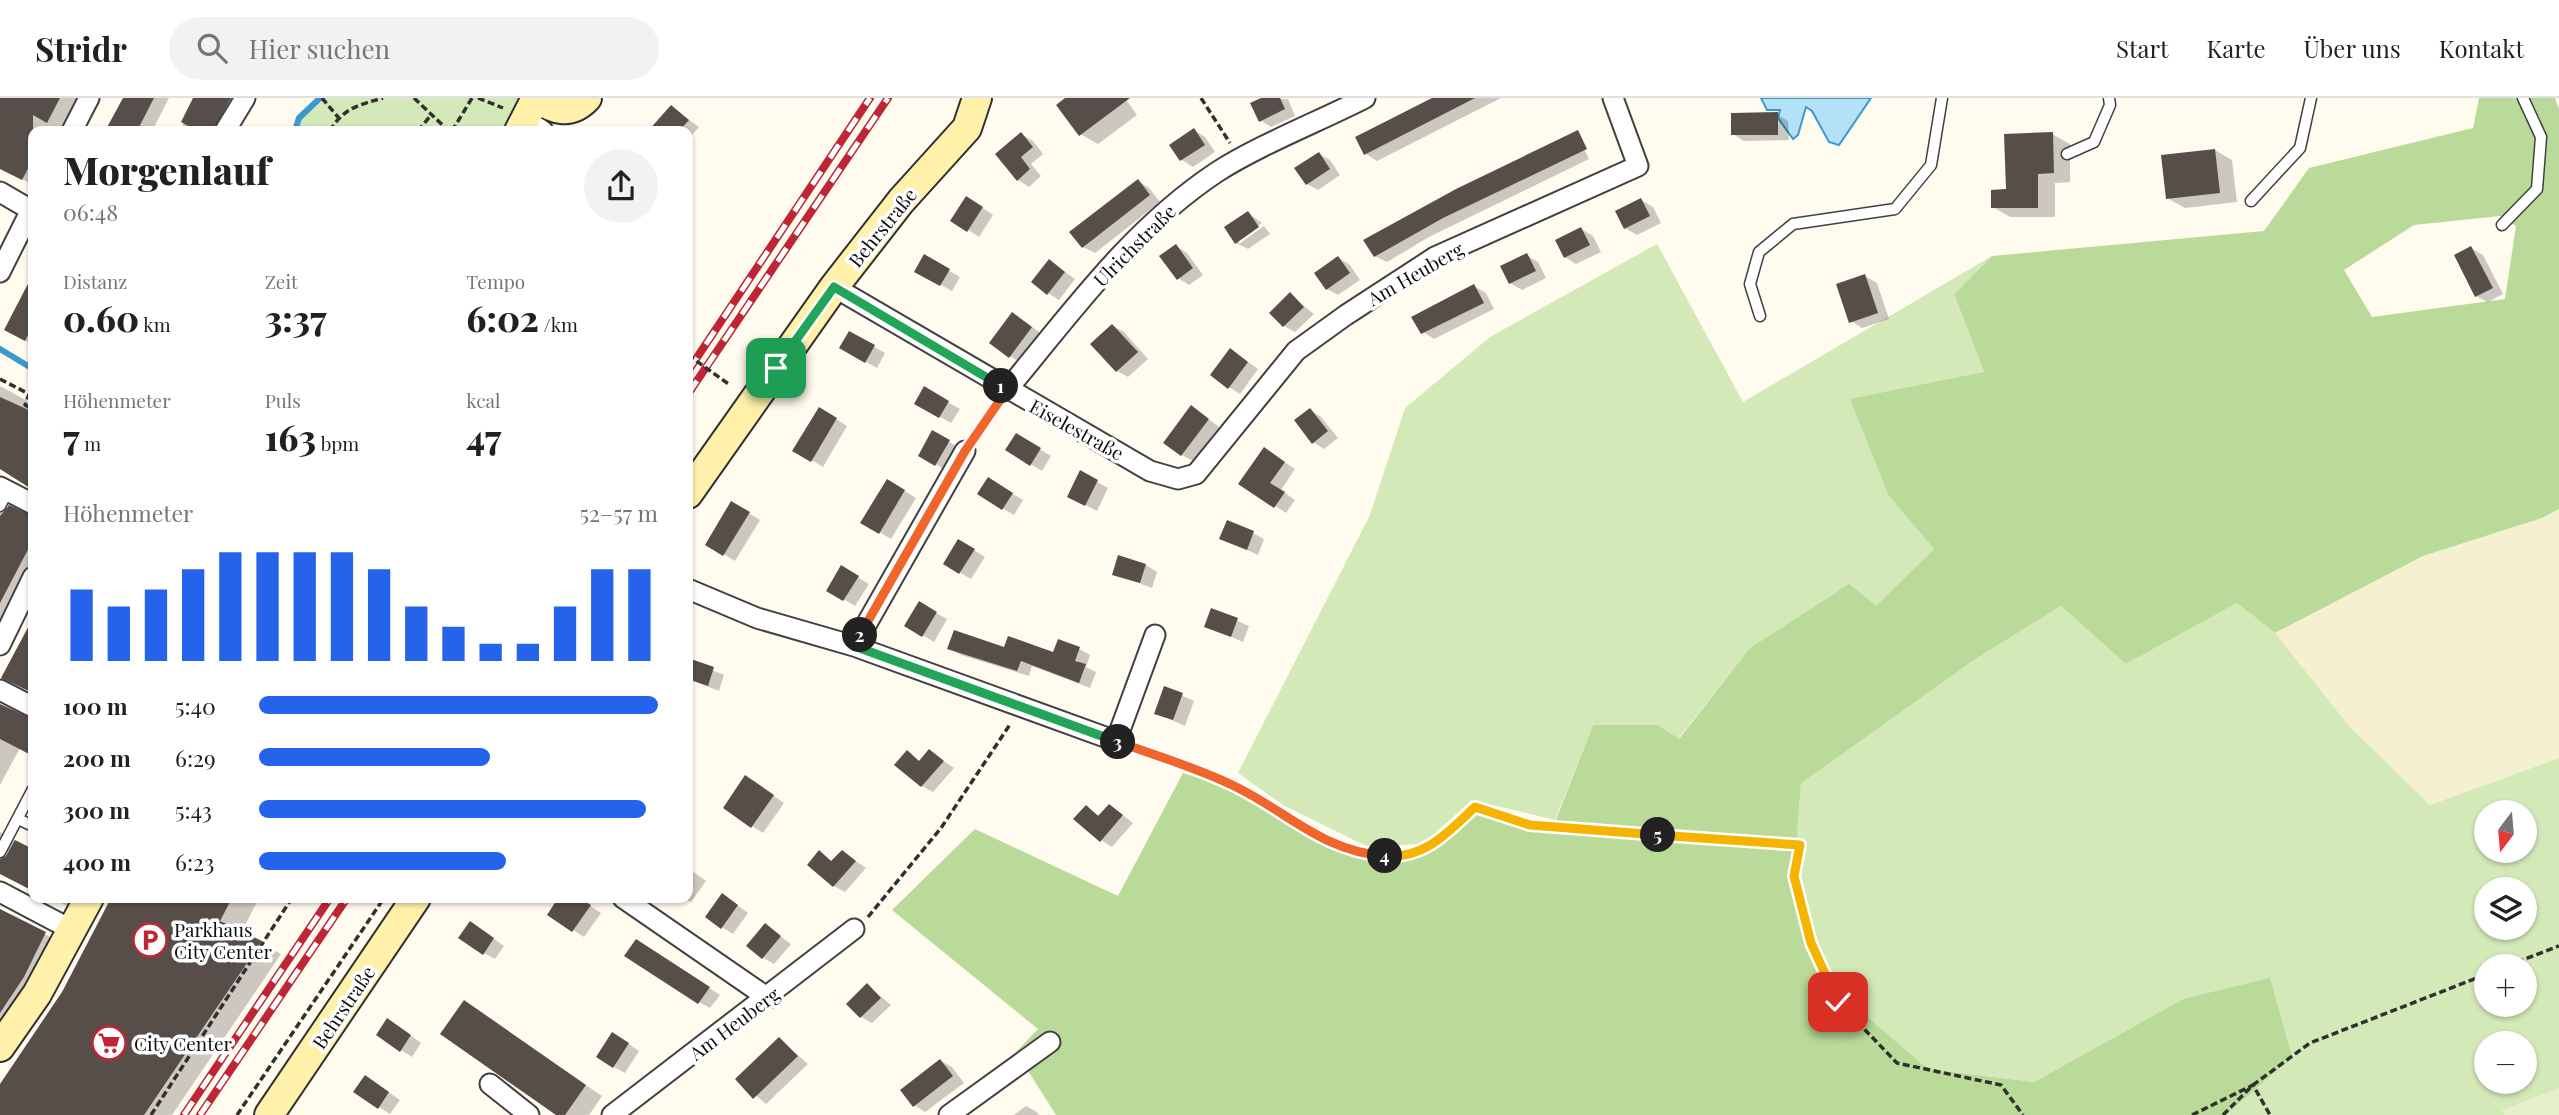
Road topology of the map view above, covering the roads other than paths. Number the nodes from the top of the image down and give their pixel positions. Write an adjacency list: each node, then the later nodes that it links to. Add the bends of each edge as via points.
1 (89, 98): 12 (street)
2 (245, 98): 13 (street)
3 (587, 98): 11 (street, via 573,109)
4 (977, 98): 22 (street, Behrstraße, via 967,128 901,201)
5 (1365, 98): 24 (street, Ulrichstraße, via 1219,171 1163,212 1119,255)
6 (1614, 98): 26 (street, Am Heuberg, via 1637,166 1435,257 1346,315 1296,351 1196,474)
7 (1942, 98): 23 (lane, via 1931,165 1895,209 1793,224 1759,252 1751,284)
8 (2109, 98): 14 (lane, via 2094,142)
9 (2311, 98): 16 (lane, via 2300,148)
10 (2523, 98): 19 (lane, via 2541,137 2537,189)
11 (535, 119)
12 (75, 126)
13 (228, 126)
14 (2067, 154)
15 (0, 192): 17 (street)
16 (2251, 201)
17 (28, 206)
18 (28, 214): 20 (street)
19 (2502, 225)
20 (5, 251): 21 (street)
21 (0, 272)
22 (834, 287): 24 (street, Eiselestraße); 27 (street, Behrstraße)
23 (1760, 316)
24 (1007, 390): 26 (street, Eiselestraße, via 1150,471)
25 (965, 451): 34 (street)
26 (1178, 479)
27 (693, 487)
28 (3, 494): 29 (street)
29 (28, 502)
30 (28, 587): 33 (street)
31 (693, 591): 34 (street, via 757,618)
32 (1155, 635): 34 (street, via 1116,741)
33 (0, 645)
34 (854, 646)
35 (0, 690): 36 (street)
36 (28, 704)
37 (28, 799): 38 (lane)
38 (18, 818): 39 (lane); 40 (lane)
39 (28, 823)
40 (0, 852)
41 (0, 892): 46 (street)
42 (86, 903): 46 (street)
43 (413, 903): 51 (street, Behrstraße)
44 (630, 903): 47 (street)
45 (854, 929): 47 (street, Am Heuberg)
46 (72, 930): 49 (street, via 37,994)
47 (768, 998): 53 (street, Am Heuberg)
48 (1049, 1042): 54 (street)
49 (0, 1047)
50 (490, 1084): 52 (street)
51 (269, 1115)
52 (529, 1115)
53 (612, 1115)
54 (949, 1115)

